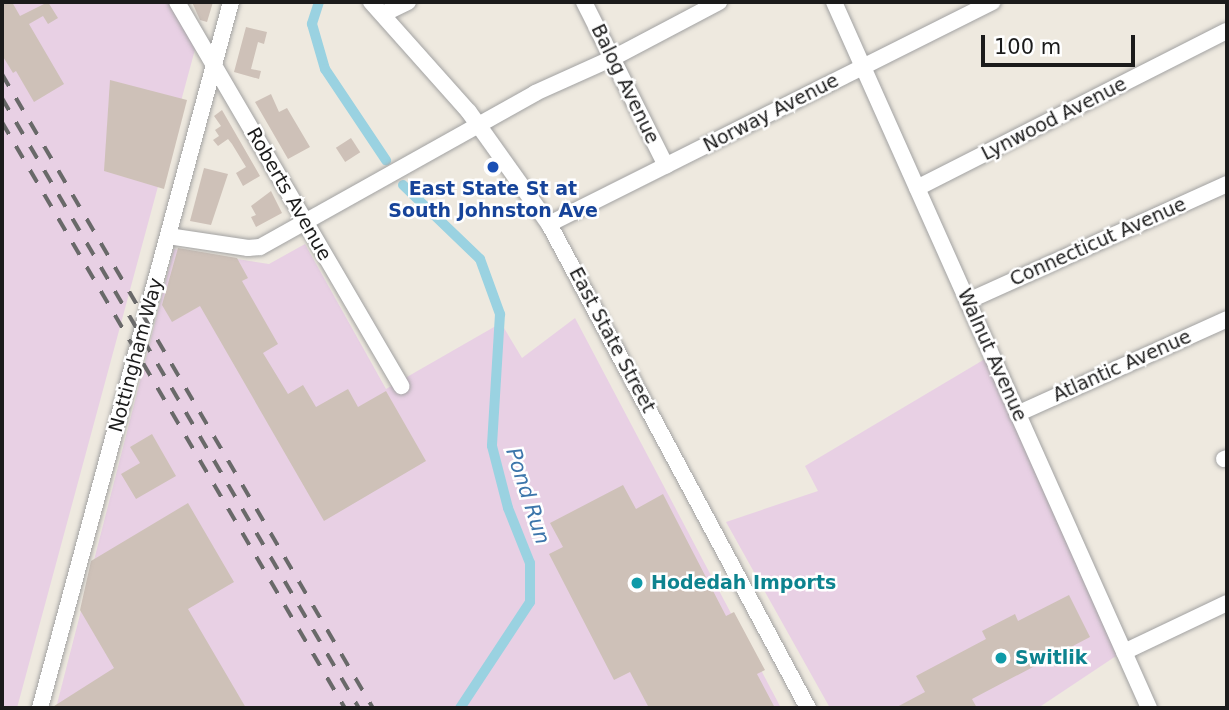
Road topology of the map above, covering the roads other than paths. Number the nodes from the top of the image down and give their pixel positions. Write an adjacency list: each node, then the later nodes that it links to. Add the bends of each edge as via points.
1 (177, 2): 12 (street, Roberts Avenue)
2 (231, 2): 12 (street, Nottingham Way)
3 (372, 2): 9 (street, East State Street)
4 (408, 2): 9 (street)
5 (584, 2): 11 (street, Balog Avenue)
6 (719, 2): 11 (street)
7 (834, 2): 13 (street, Walnut Avenue)
8 (993, 2): 13 (street, Norway Avenue)
9 (383, 14): 14 (street, East State Street)
10 (1227, 31): 17 (street, Lynwood Avenue)
11 (613, 58): 14 (street); 15 (street, Balog Avenue)
12 (214, 65): 18 (street, Roberts Avenue); 20 (street, Nottingham Way)
13 (863, 67): 15 (street, Norway Avenue); 17 (street, Walnut Avenue)
14 (478, 124): 18 (street); 19 (street, East State Street)
15 (666, 166): 19 (street, Norway Avenue)
16 (1227, 184): 21 (street, Connecticut Avenue)
17 (917, 188): 21 (street, Walnut Avenue)
18 (307, 221): 20 (street, via 260,247); 23 (street, Roberts Avenue)
19 (549, 224): 28 (street, East State Street)
20 (168, 236): 27 (street, Nottingham Way)
21 (968, 301): 24 (street, Walnut Avenue)
22 (1227, 319): 24 (street, Atlantic Avenue)
23 (401, 386)
24 (1017, 414): 26 (street, Walnut Avenue)
25 (1227, 603): 26 (street)
26 (1124, 652): 29 (street, Walnut Avenue)
27 (40, 708)
28 (808, 708)
29 (1149, 708)

